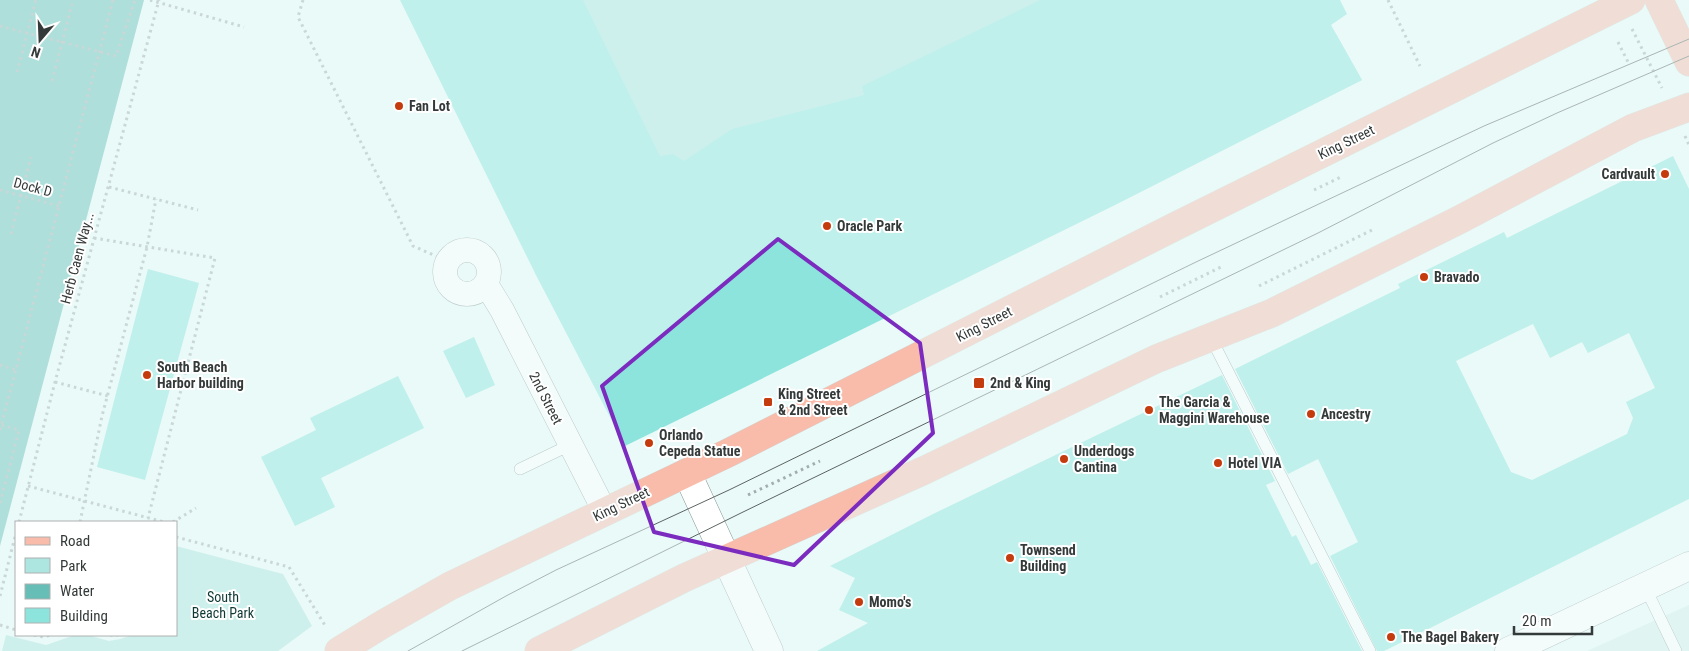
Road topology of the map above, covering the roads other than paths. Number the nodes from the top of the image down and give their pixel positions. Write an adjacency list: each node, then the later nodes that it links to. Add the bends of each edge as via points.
1 (1659, 0): 3 (main road)
2 (1626, 3): 9 (main road, King Street)
3 (1689, 62)
4 (1681, 110): 6 (main road, via 1633,128 1459,220 1272,312)
5 (486, 284): 5 (street, via 489,266 478,252 460,250 447,261 445,277 457,291 463,294 476,292); 7 (street, 2nd Street)
6 (1211, 338): 11 (main road, via 1156,359 925,470); 17 (lane)
7 (570, 445): 8 (lane); 10 (street, 2nd Street)
8 (520, 469)
9 (687, 473): 10 (main road, King Street); 11 (street)
10 (605, 512): 14 (main road, King Street, via 450,586)
11 (727, 559): 15 (main road); 16 (street)
12 (1689, 566): 13 (street)
13 (1645, 587): 18 (street); 19 (lane)
14 (339, 651)
15 (539, 651)
16 (769, 651)
17 (1370, 651)
18 (1510, 651)
19 (1676, 651)

